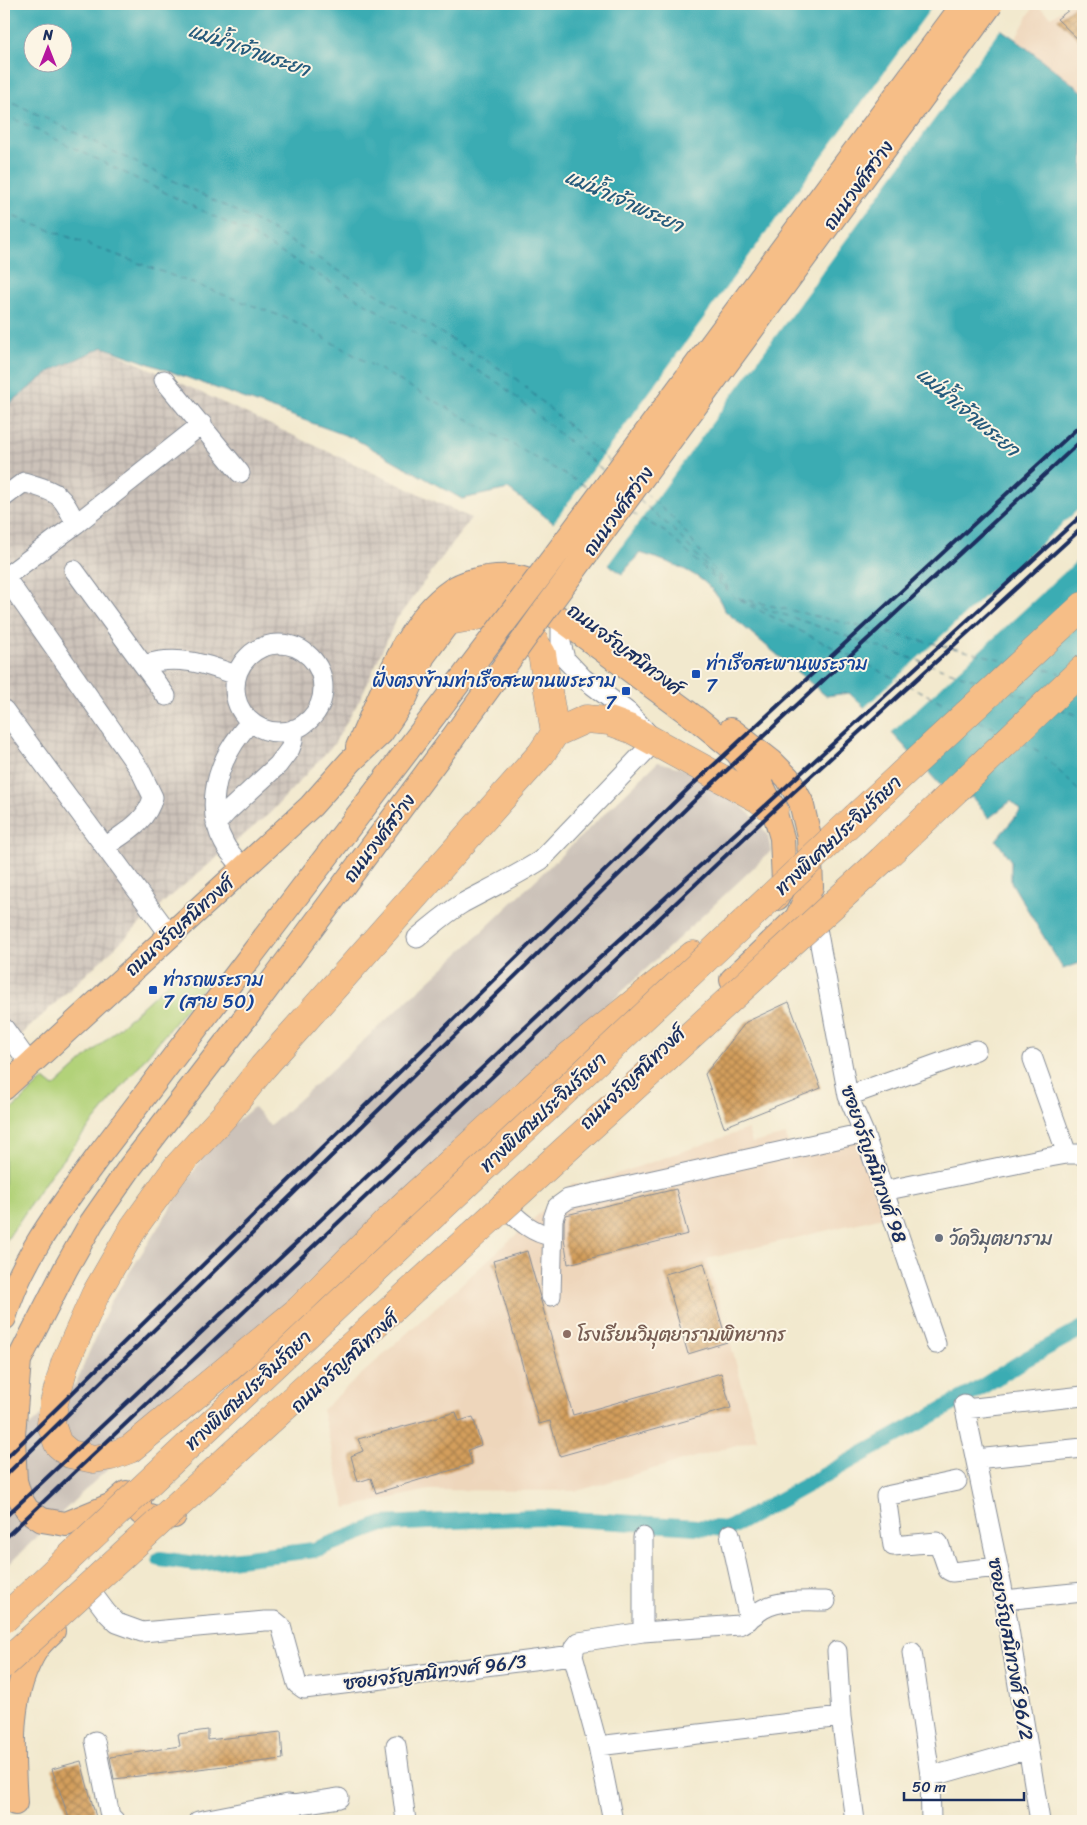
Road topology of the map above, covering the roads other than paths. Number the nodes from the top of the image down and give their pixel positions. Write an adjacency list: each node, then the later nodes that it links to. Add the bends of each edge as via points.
1 (964, 4): 45 (main road, ถนนวงศ์สว่าง, bridge, via 563,545 100,1154 54,1218 21,1272)
2 (991, 4): 32 (main road, ถนนวงศ์สว่าง, bridge)
3 (164, 380): 4 (street)
4 (202, 424): 5 (street); 7 (street)
5 (240, 473)
6 (4, 497): 7 (street, via 24,482 55,492 66,502)
7 (76, 524): 9 (street)
8 (74, 570): 14 (street)
9 (4, 578): 26 (street, via 140,770 153,797 150,808 138,823)
10 (1083, 606): 29 (highway, ทางพิเศษประจิมรัถยา, bridge)
11 (561, 619): 12 (main road, ถนนจรัญสนิทวงศ์, via 528,602 500,598 479,601 462,609); 22 (street, via 565,660 628,712); 24 (main road, ถนนจรัญสนิทวงศ์, via 737,752 758,778)
12 (449, 621): 13 (highway, via 428,629); 21 (highway, via 487,614 503,614 521,620 542,654); 23 (main road, ถนนจรัญสนิทวงศ์, via 423,656 406,696 381,733)
13 (406, 644): 23 (main road, ถนนจรัญสนิทวงศ์); 28 (main road, ถนนจรัญสนิทวงศ์, via 433,605 452,590 478,580 498,577 523,578 542,588 661,675 788,778 801,802 808,836)
14 (144, 665): 16 (street, via 165,660 189,660); 17 (street)
15 (1083, 669): 68 (highway, ทางพิเศษประจิมรัถยา, bridge, via 882,860)
16 (236, 675): 19 (street, via 237,701); 20 (street, via 251,654 268,645 288,644 310,656 321,674 323,697 313,717)
17 (166, 696)
18 (4, 710): 26 (street)
19 (251, 722): 20 (street, via 272,731); 25 (street, via 220,768 214,800)
20 (294, 729): 25 (street, via 290,749 278,765)
21 (555, 733): 22 (highway, via 586,718 631,729); 29 (highway, bridge, via 541,754 178,1166 134,1227 95,1295 65,1362 51,1424 58,1444 70,1454 94,1459 130,1449 299,1310 402,1207 553,1069 698,951)
22 (655, 741): 24 (highway); 31 (street, via 541,860 462,904)
23 (351, 761): 27 (main road, ถนนจรัญสนิทวงศ์, via 311,806)
24 (774, 810): 52 (main road, ถนนจรัญสนิทวงศ์, via 782,838 784,882 775,904 751,932 710,973 487,1171 396,1243)
25 (216, 824): 27 (street, via 224,844)
26 (105, 847): 30 (street)
27 (243, 868): 30 (main road, ถนนจรัญสนิทวงศ์)
28 (810, 891): 38 (street, ซอยจรัญสนิทวงศ์ 98); 42 (main road, ถนนจรัญสนิทวงศ์, via 797,918)
29 (745, 922): 62 (highway, ทางพิเศษประจิมรัถยา, bridge)
30 (170, 935): 36 (main road, ถนนจรัญสนิทวงศ์)
31 (417, 938)
32 (245, 1018): 47 (main road, ถนนจรัญสนิทวงศ์, via 92,1222)
33 (4, 1028): 36 (street)
34 (976, 1050): 38 (street)
35 (1033, 1060): 40 (street)
36 (29, 1063): 37 (main road, ถนนจรัญสนิทวงศ์)
37 (4, 1088)
38 (848, 1096): 39 (street, ซอยจรัญสนิทวงศ์ 98)
39 (864, 1133): 41 (street, ซอยจรัญสนิทวงศ์ 98); 43 (street, via 568,1199 557,1207)
40 (1075, 1154): 41 (street)
41 (884, 1191): 46 (street, ซอยจรัญสนิทวงศ์ 98)
42 (501, 1203): 43 (street, via 526,1226); 54 (main road, ถนนจรัญสนิทวงศ์, via 433,1280)
43 (552, 1236): 44 (street)
44 (551, 1296)
45 (4, 1315)
46 (936, 1344)
47 (19, 1360): 49 (main road, ถนนจรัญสนิทวงศ์); 52 (main road, ถนนจรัญสนิทวงศ์, via 14,1462 20,1498 27,1510 42,1520 66,1524 112,1506)
48 (1083, 1396): 51 (street, ซอยจรัญสนิทวงศ์ 96/2, via 965,1406)
49 (4, 1402)
50 (1083, 1448): 51 (street)
51 (976, 1459): 57 (street, ซอยจรัญสนิทวงศ์ 96/2)
52 (159, 1466): 54 (main road, via 140,1494 138,1504 141,1513 155,1518)
53 (957, 1481): 57 (street, via 886,1496 893,1546 937,1542 948,1570 952,1572)
54 (174, 1516): 59 (main road, ถนนจรัญสนิทวงศ์)
55 (730, 1534): 63 (street)
56 (643, 1537): 64 (street)
57 (998, 1567): 60 (street, ซอยจรัญสนิทวงศ์ 96/2)
58 (1083, 1592): 60 (street)
59 (92, 1593): 67 (street, ซอยจรัญสนิทวงศ์ 96/3, via 117,1622 142,1632 275,1622 281,1626 297,1684 304,1688); 77 (main road, ถนนจรัญสนิทวงศ์, via 37,1647 26,1669 13,1723)
60 (1004, 1600): 73 (street, ซอยจรัญสนิทวงศ์ 96/2)
61 (826, 1601): 63 (street, via 775,1605)
62 (4, 1619)
63 (749, 1620): 64 (street, via 739,1625)
64 (643, 1632): 67 (street, via 579,1642)
65 (837, 1651): 69 (street)
66 (912, 1652): 74 (street)
67 (573, 1655): 72 (street)
68 (4, 1664)
69 (841, 1717): 72 (street); 83 (street)
70 (95, 1741): 79 (street, via 110,1816)
71 (396, 1745): 81 (street)
72 (598, 1746): 82 (street)
73 (1028, 1749): 74 (street, ซอยจรัญสนิทวงศ์ 96/2, via 944,1774); 85 (street)
74 (930, 1775): 84 (street)
75 (4, 1776): 77 (main road, ถนนจรัญสนิทวงศ์)
76 (339, 1798): 78 (street)
77 (19, 1812)
78 (297, 1813): 80 (street, via 287,1804)
79 (115, 1821)
80 (198, 1821)
81 (406, 1821)
82 (613, 1821)
83 (855, 1821)
84 (931, 1821)
85 (1040, 1821)

